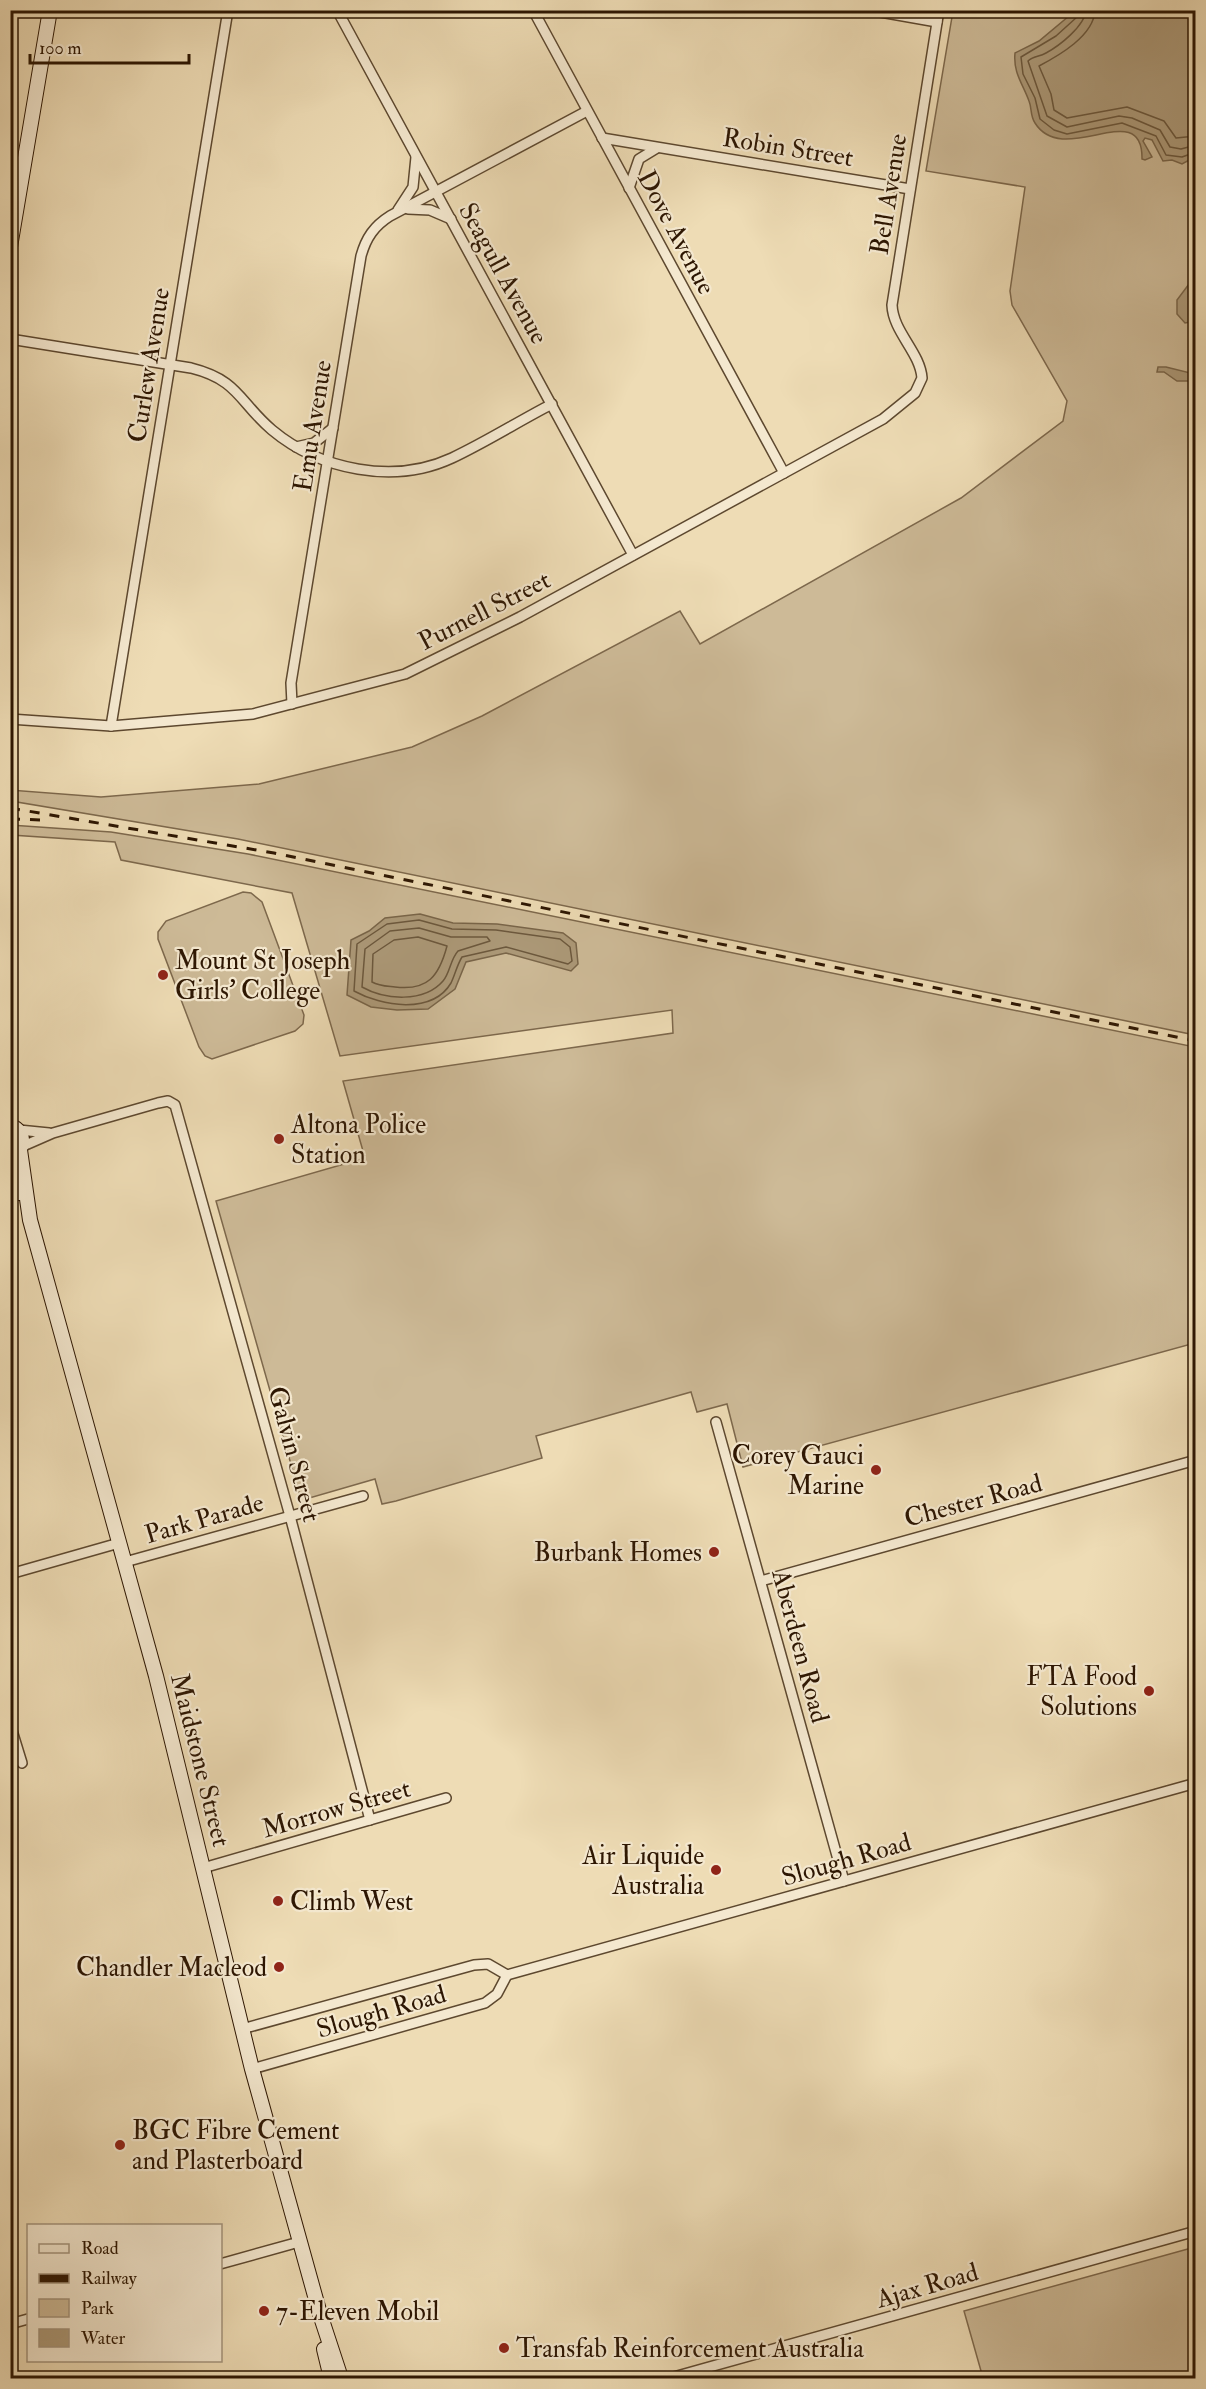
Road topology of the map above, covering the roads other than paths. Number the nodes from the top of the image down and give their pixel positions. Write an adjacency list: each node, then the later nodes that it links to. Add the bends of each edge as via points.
1 (50, 10): 17 (main road)
2 (228, 10): 19 (street, Curlew Avenue)
3 (337, 10): 11 (street, Seagull Avenue)
4 (533, 10): 8 (street, Dove Avenue)
5 (869, 10): 7 (street)
6 (939, 10): 7 (street, Bell Avenue)
7 (937, 22): 13 (street, Bell Avenue)
8 (587, 111): 9 (street, Dove Avenue); 14 (street, Emu Avenue)
9 (602, 138): 10 (street, Robin Street); 12 (street, Dove Avenue)
10 (659, 147): 12 (street, via 639,159); 13 (street, Robin Street)
11 (416, 156): 14 (street, Seagull Avenue); 15 (street, via 412,190)
12 (629, 188): 25 (street, Dove Avenue)
13 (910, 189): 20 (street, Bell Avenue, via 892,311)
14 (436, 192): 15 (street, Emu Avenue); 16 (street, Seagull Avenue)
15 (397, 212): 16 (street, via 422,208); 22 (street, Emu Avenue, via 376,226 364,246)
16 (451, 219): 21 (street, Seagull Avenue)
17 (10, 248)
18 (10, 339): 19 (street)
19 (170, 364): 23 (street, via 223,379 266,425); 29 (street, Curlew Avenue)
20 (922, 378): 25 (street, Purnell Street, via 915,393 883,419)
21 (552, 404): 24 (street, via 451,459 423,468 375,471); 26 (street, Seagull Avenue)
22 (333, 428): 23 (street, via 314,443); 24 (street, Emu Avenue)
23 (296, 447): 24 (street)
24 (327, 462): 27 (street, Emu Avenue, via 291,682)
25 (784, 474): 26 (street, Purnell Street)
26 (633, 555): 27 (street, Purnell Street, via 462,648 405,674)
27 (292, 704): 29 (street, Purnell Street, via 253,714)
28 (10, 719): 29 (street, Purnell Street)
29 (111, 726)
30 (14, 1125): 31 (street); 32 (main road, Maidstone Street, via 23,1138)
31 (53, 1133): 32 (street); 38 (street, Galvin Street, via 158,1102 172,1102 177,1108)
32 (17, 1151): 34 (main road, Maidstone Street)
33 (10, 1171): 34 (main road, Maidstone Street)
34 (30, 1220): 39 (main road, Maidstone Street)
35 (716, 1422): 42 (street, Aberdeen Road)
36 (1196, 1460): 42 (street, Chester Road)
37 (363, 1496): 38 (street, Park Parade)
38 (290, 1516): 40 (street, Park Parade); 47 (street, Galvin Street)
39 (119, 1543): 40 (main road, Maidstone Street); 41 (street)
40 (125, 1562): 48 (main road, Maidstone Street)
41 (10, 1574)
42 (761, 1581): 49 (street, Aberdeen Road)
43 (10, 1724): 44 (street)
44 (22, 1763)
45 (1196, 1783): 49 (street, Slough Road)
46 (446, 1798): 47 (street, Morrow Street)
47 (370, 1820): 48 (street, Morrow Street)
48 (203, 1868): 51 (main road, Maidstone Street)
49 (844, 1881): 50 (street, Slough Road)
50 (507, 1975): 51 (street, Slough Road, via 488,1964 474,1965); 52 (street, Slough Road, via 497,1994 485,2003)
51 (242, 2030): 52 (main road, Maidstone Street)
52 (252, 2068): 54 (main road, Maidstone Street)
53 (1196, 2231): 61 (street, Ajax Road)
54 (299, 2242): 55 (street); 56 (main road, Maidstone Street)
55 (222, 2263)
56 (320, 2314): 59 (main road, Maidstone Street); 60 (main road, Maidstone Street)
57 (27, 2319): 58 (street)
58 (10, 2324)
59 (331, 2379)
60 (341, 2379)
61 (670, 2379)

